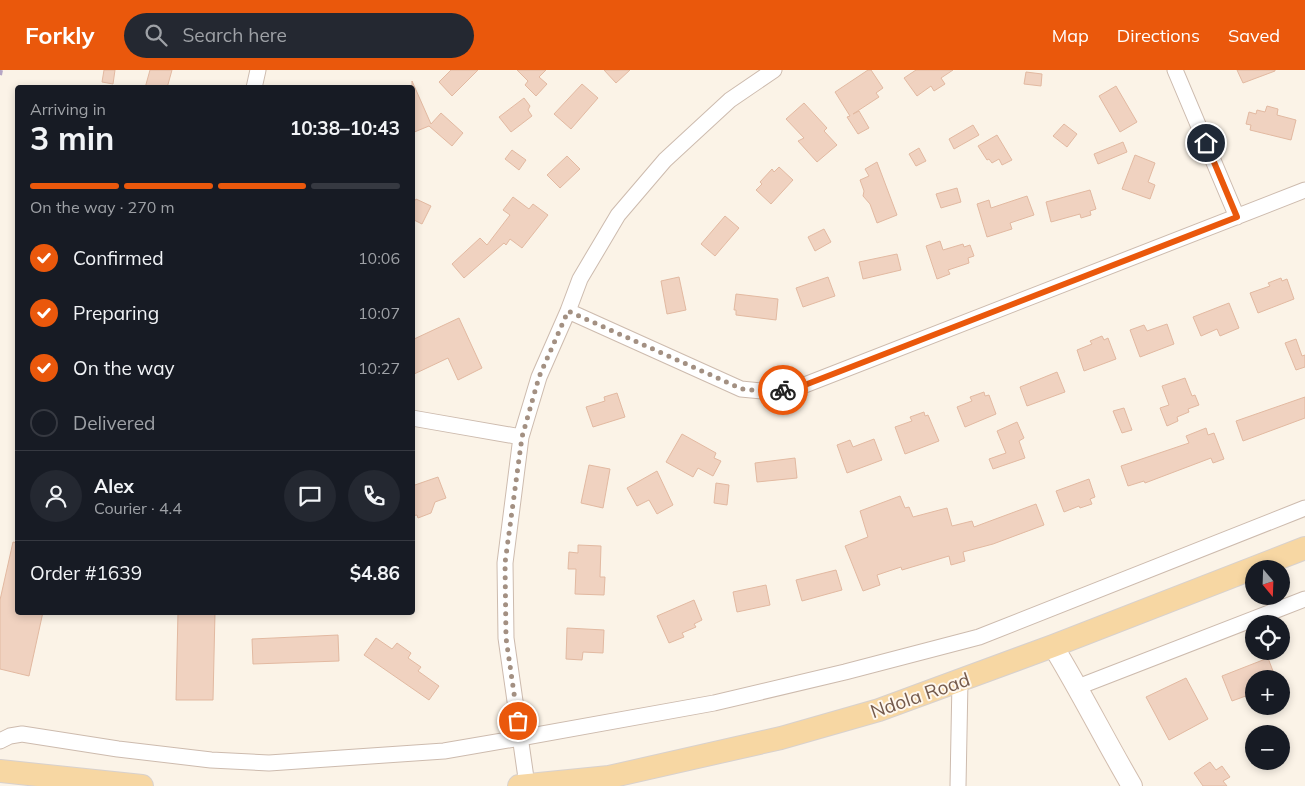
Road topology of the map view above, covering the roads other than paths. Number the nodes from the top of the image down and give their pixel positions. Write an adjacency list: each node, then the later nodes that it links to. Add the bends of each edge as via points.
1 (258, 70): 4 (street)
2 (774, 70): 7 (street, via 730,100 665,160 623,208 580,279)
3 (1175, 70): 6 (street)
4 (255, 85)
5 (1305, 190): 6 (street)
6 (1237, 217): 7 (street, via 797,388 771,392 742,389)
7 (568, 311): 9 (street, via 539,377)
8 (415, 419): 9 (street)
9 (522, 437): 16 (street, via 505,563 506,638)
10 (1305, 508): 16 (street, via 979,637 714,703)
11 (1305, 548): 13 (main road, Ndola Road)
12 (1305, 598): 15 (street)
13 (1053, 646): 14 (main road, Ndola Road); 15 (street)
14 (960, 681): 19 (main road, Ndola Road, via 879,710 781,738); 23 (street)
15 (1078, 687): 24 (street)
16 (520, 738): 17 (street, via 444,750 269,763 173,756 22,734); 20 (street)
17 (0, 741)
18 (0, 771): 21 (main road)
19 (580, 783): 20 (main road, Ndola Road)
20 (527, 785): 22 (main road, Ndola Road)
21 (142, 786)
22 (520, 786)
23 (958, 786)
24 (1132, 786)

